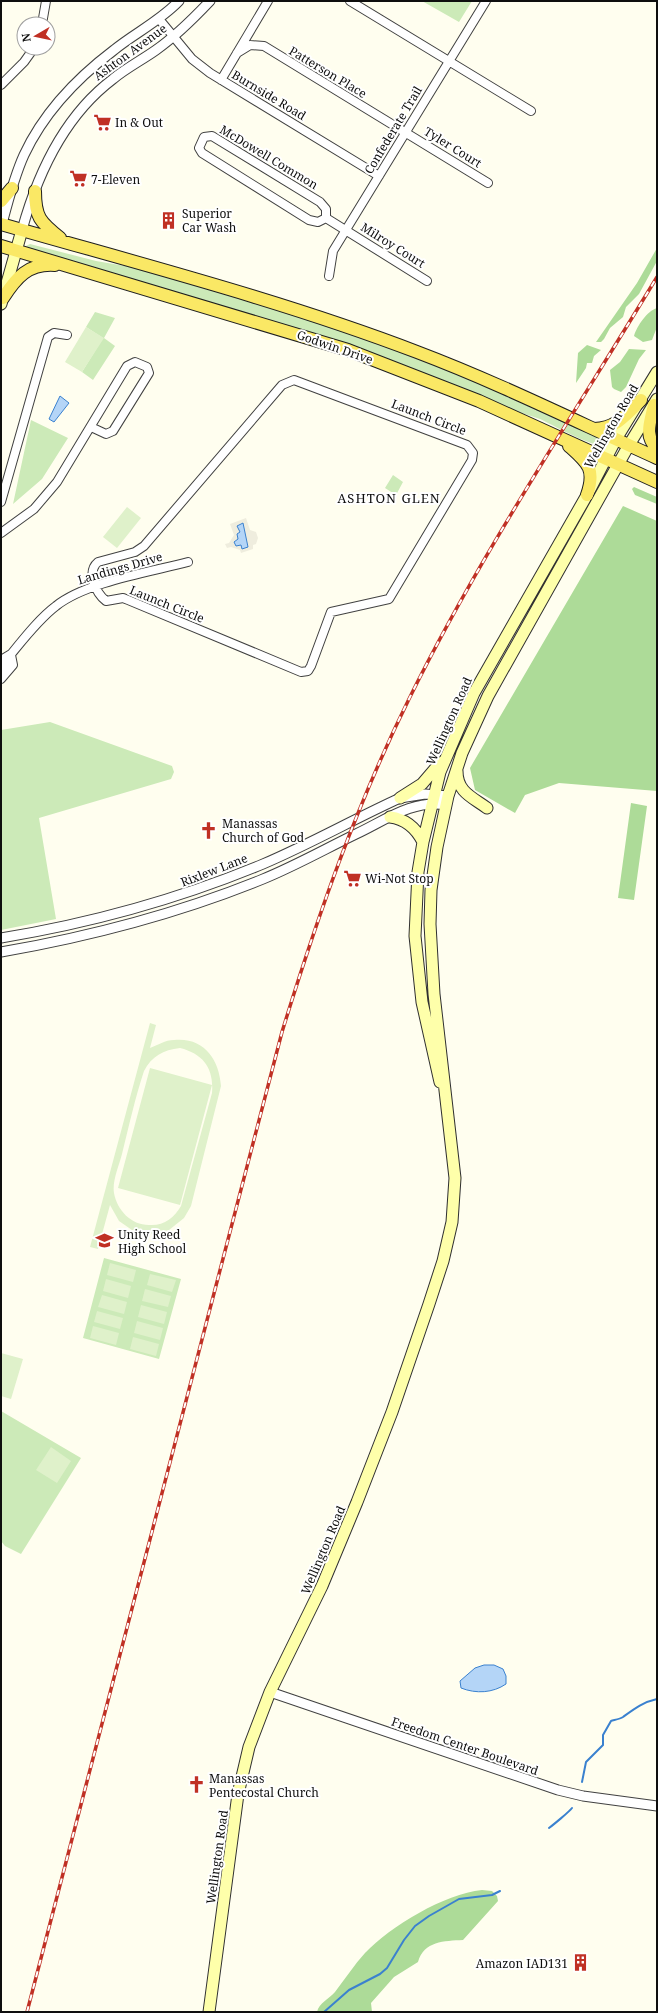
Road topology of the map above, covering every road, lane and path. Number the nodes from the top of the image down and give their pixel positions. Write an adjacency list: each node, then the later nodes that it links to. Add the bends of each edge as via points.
1 (46, 1): 7 (street)
2 (179, 1): 8 (street, Ashton Avenue)
3 (210, 1): 9 (street, Ashton Avenue)
4 (268, 1): 10 (street)
5 (350, 1): 12 (street)
6 (486, 1): 12 (street, Confederate Trail)
7 (43, 16)
8 (159, 19): 9 (street, Burnside Road); 21 (street, Ashton Avenue, via 96,63 65,93 43,121 31,142)
9 (173, 37): 15 (street, Burnside Road, via 200,66); 22 (street, Ashton Avenue, via 126,68 90,99 55,145)
10 (237, 52): 15 (street); 18 (street, Patterson Place, via 250,45 264,46)
11 (27, 56): 14 (street)
12 (449, 61): 17 (street); 18 (street, Confederate Trail)
13 (1, 72): 14 (street)
14 (8, 79): 16 (street)
15 (221, 80): 19 (street, Burnside Road)
16 (1, 85)
17 (531, 111)
18 (406, 132): 19 (street, Confederate Trail); 20 (street, Tyler Court)
19 (379, 176): 27 (street, Confederate Trail)
20 (488, 183)
21 (12, 188): 23 (main road); 25 (street, Ashton Avenue)
22 (35, 191): 26 (street, Ashton Avenue); 28 (main road, via 35,208 40,220)
23 (1, 201)
24 (326, 218): 24 (street, McDowell Common, via 318,222 309,220 202,153 199,148 204,137 212,136 320,202 326,209); 27 (street)
25 (1, 225): 26 (main road, Godwin Drive)
26 (22, 230): 28 (main road, Godwin Drive); 30 (main road, Ashton Avenue)
27 (346, 230): 32 (street, Confederate Trail, via 333,251); 33 (street, Milroy Court)
28 (66, 242): 40 (main road, Godwin Drive, via 347,327 482,378)
29 (1, 246): 30 (main road, Godwin Drive)
30 (16, 251): 31 (main road, Godwin Drive); 34 (main road, Ashton Avenue)
31 (64, 265): 34 (main road, via 45,265 27,271 17,277); 41 (main road, Godwin Drive, via 348,350 433,382)
32 (329, 276)
33 (427, 281)
34 (2, 301)
35 (68, 336): 50 (street, via 54,333 48,337)
36 (657, 372): 37 (main road, Wellington Road)
37 (642, 400): 40 (main road, via 610,427); 42 (main road, Wellington Road)
38 (655, 402): 43 (main road, Wellington Road); 44 (main road, via 648,434)
39 (91, 427): 39 (street, via 106,434 113,431 149,373 147,367 135,362 127,366); 51 (street, via 46,496 20,520)
40 (594, 429): 42 (main road, Godwin Drive)
41 (559, 437): 46 (main road, Godwin Drive); 49 (main road, via 589,466 592,479)
42 (616, 439): 43 (main road, Godwin Drive); 46 (main road, Wellington Road)
43 (629, 445): 45 (main road, Godwin Drive); 47 (main road, Wellington Road)
44 (657, 449)
45 (657, 458)
46 (606, 459): 47 (main road, Godwin Drive); 49 (main road, Wellington Road)
47 (619, 464): 48 (main road, Godwin Drive); 59 (main road, Wellington Road, via 488,696)
48 (657, 482)
49 (587, 495): 58 (main road, Wellington Road, via 474,693)
50 (1, 502)
51 (2, 531)
52 (188, 562): 53 (street, Landings Drive)
53 (95, 586): 53 (street, Launch Circle, via 106,601 122,598 128,600 301,672 308,671 331,612 389,599 472,460 473,453 468,445 300,382 288,382 282,385 144,546 135,552 95,565); 54 (street, Landings Drive, via 76,593 55,606)
54 (11, 654): 55 (street, Landings Drive); 56 (street, Landings Drive); 57 (street, via 13,665)
55 (1, 660)
56 (1, 671)
57 (1, 679)
58 (449, 747): 60 (main road, via 431,774); 61 (main road, Wellington Road)
59 (457, 768): 62 (main road, Wellington Road); 63 (main road, via 457,778 463,790)
60 (400, 798): 61 (street, Rixlew Lane); 66 (street, Rixlew Lane, via 264,864 157,903 68,926)
61 (433, 798): 62 (street, Rixlew Lane); 64 (street, Rixlew Lane); 65 (main road, Wellington Road)
62 (447, 800): 68 (main road, Wellington Road, via 431,890 430,924 431,959)
63 (487, 808)
64 (390, 817): 65 (main road, via 411,826); 67 (street, Rixlew Lane, via 291,866 200,904 122,927)
65 (423, 842): 68 (main road, Wellington Road, via 416,904 418,976 431,1051)
66 (1, 938)
67 (1, 952)
68 (445, 1098): 69 (main road, Wellington Road, via 454,1156 455,1193 452,1222 443,1261 392,1412 347,1528)
69 (270, 1692): 70 (street, Freedom Center Boulevard, via 558,1790); 71 (main road, Wellington Road, via 249,1747 238,1794)
70 (657, 1806)
71 (209, 2012)

